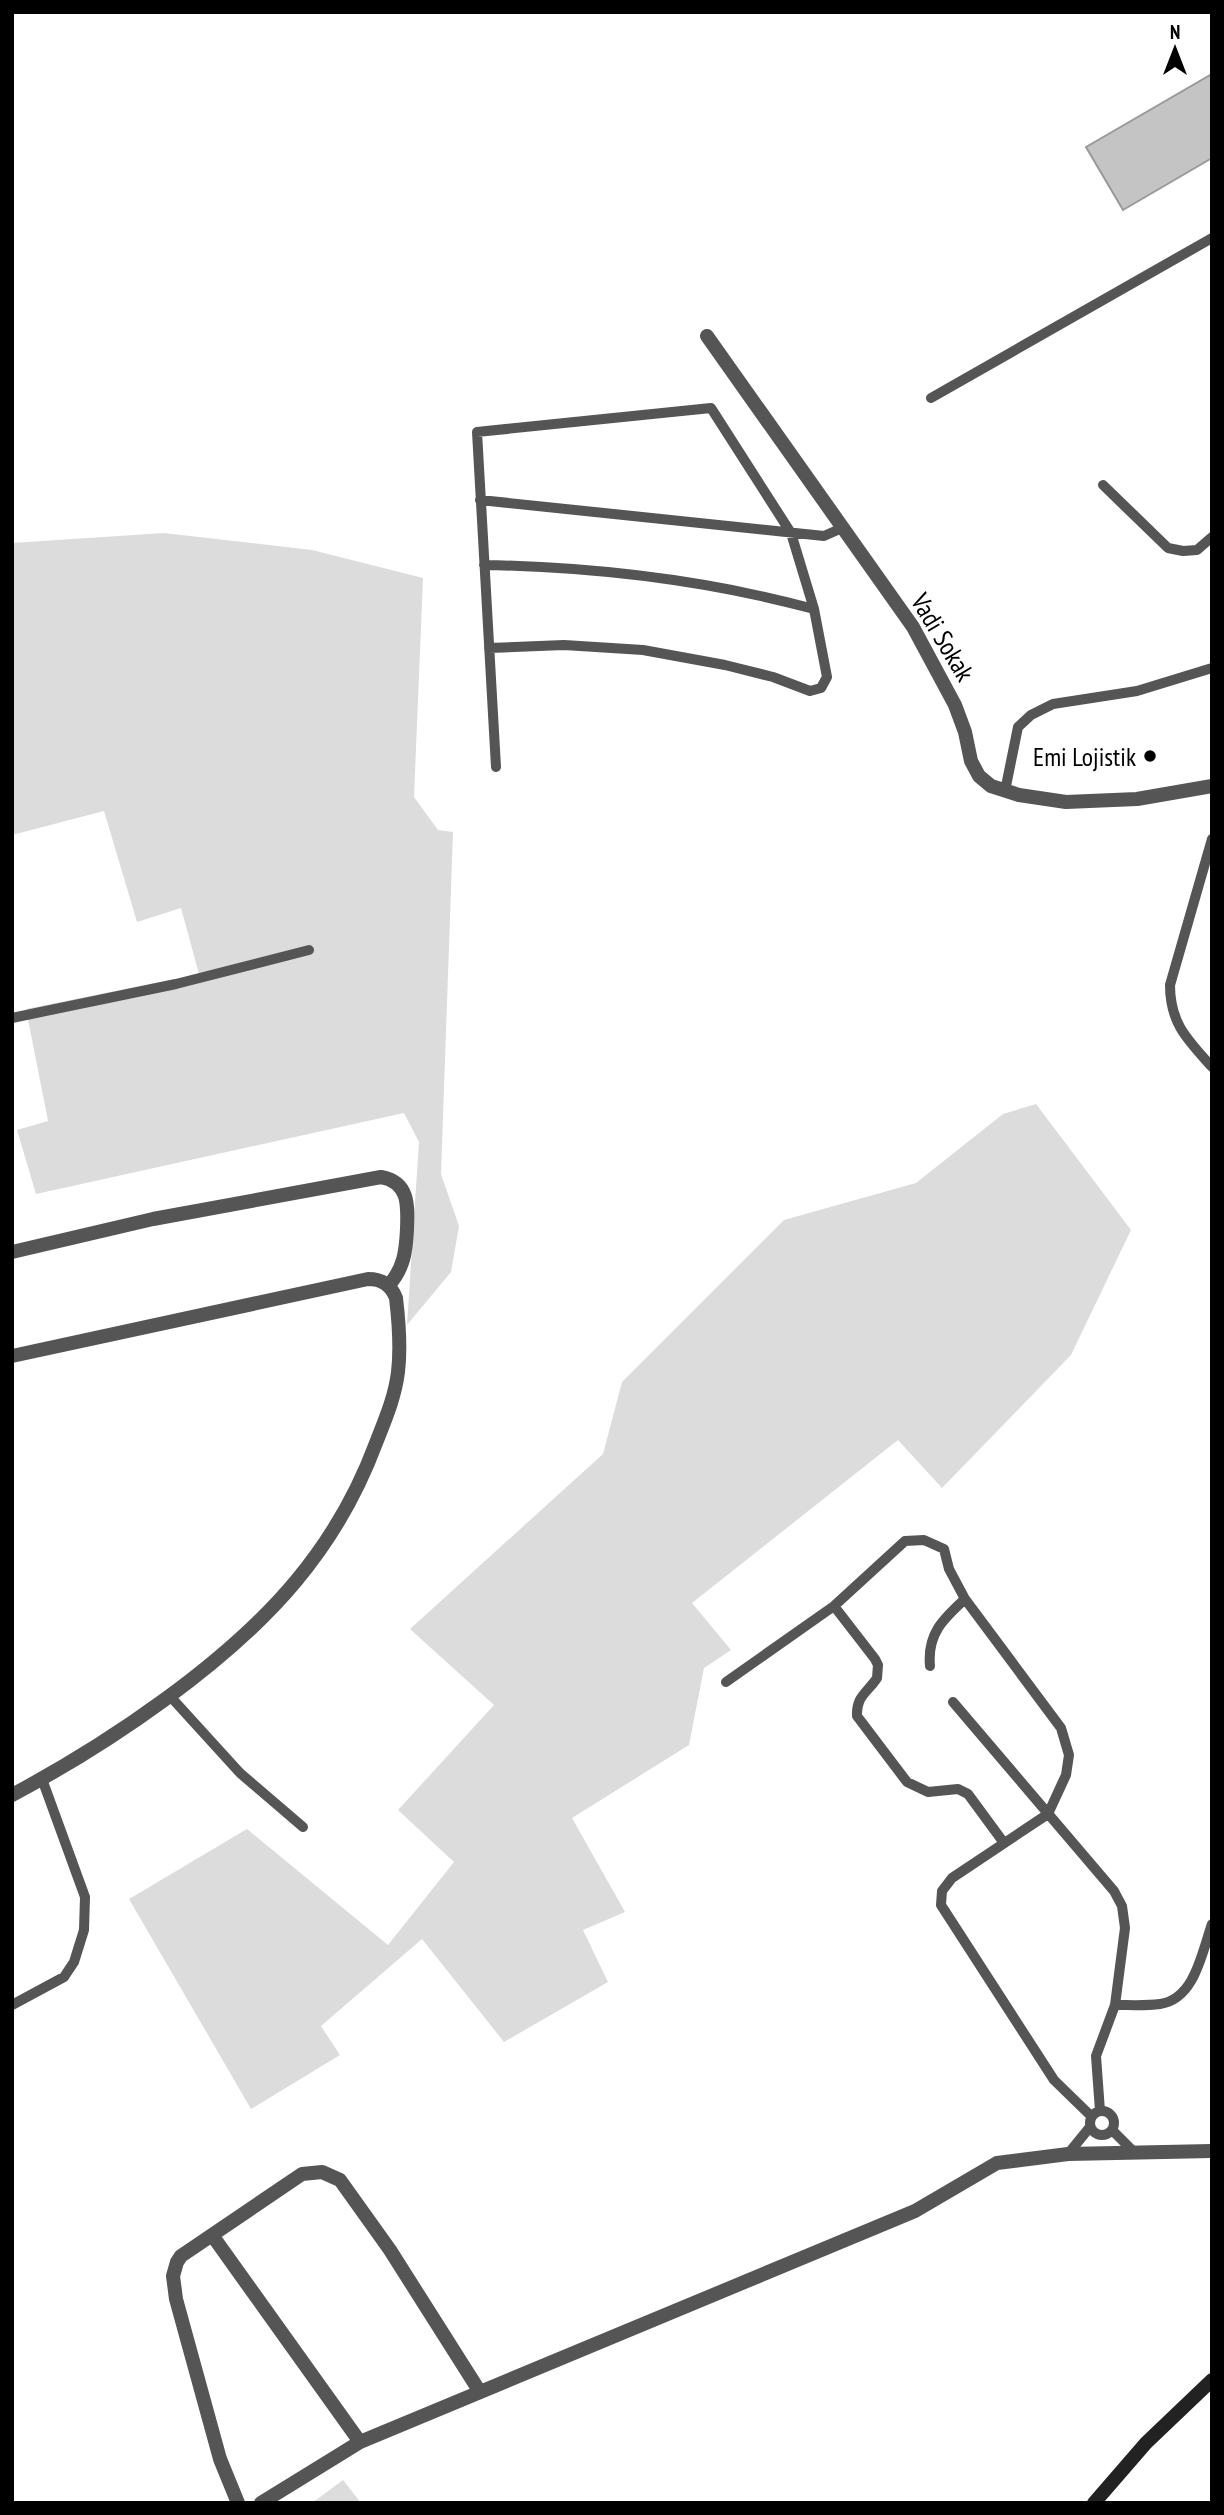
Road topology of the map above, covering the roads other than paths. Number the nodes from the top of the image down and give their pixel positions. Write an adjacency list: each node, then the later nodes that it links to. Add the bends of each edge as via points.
1 (1212, 238): 3 (lane)
2 (707, 335): 6 (street, Vadi Sokak)
3 (931, 398)
4 (1103, 485): 8 (lane, via 1168,548 1197,550)
5 (481, 500): 7 (lane); 7 (lane, via 477,432 711,408); 9 (lane)
6 (842, 528): 7 (lane, via 824,537); 15 (street, Vadi Sokak, via 934,662 965,732 974,768 991,786)
7 (791, 533): 10 (lane)
8 (1212, 537)
9 (484, 565): 10 (lane, via 639,575); 11 (lane)
10 (814, 609): 11 (lane, via 827,677 821,688 810,691 725,665 643,650 564,645)
11 (489, 648): 13 (lane)
12 (1212, 668): 15 (lane, via 1137,691 1042,708 1018,727)
13 (496, 767)
14 (1212, 786): 15 (street, Vadi Sokak, via 1136,799 1066,802)
15 (1005, 791)
16 (1212, 839): 19 (lane, via 1172,974 1170,997 1179,1028)
17 (309, 950): 18 (lane)
18 (12, 1018)
19 (1212, 1067)
20 (12, 1252): 21 (street, via 153,1219 381,1177 401,1186 408,1205 404,1262)
21 (389, 1285): 22 (street, via 368,1279); 27 (street, via 396,1298 398,1374 386,1418 348,1506 276,1603)
22 (12, 1356)
23 (965, 1599): 24 (lane, via 944,1549 915,1539 905,1541); 25 (lane, via 934,1632); 31 (lane, via 1065,1737 1069,1765)
24 (834, 1606): 26 (lane); 33 (lane, via 878,1665 875,1682 861,1695 857,1716 907,1783 928,1792 963,1791)
25 (930, 1666)
26 (726, 1682)
27 (169, 1695): 29 (street); 32 (lane, via 240,1773)
28 (953, 1702): 31 (lane)
29 (42, 1779): 30 (street); 35 (lane, via 85,1897 84,1930 64,1977)
30 (12, 1796)
31 (1048, 1814): 33 (lane); 36 (lane, via 1122,1906 1125,1928)
32 (303, 1828)
33 (1004, 1843): 37 (lane, via 951,1878 942,1891 941,1905 1054,2080)
34 (1212, 1924): 36 (lane, via 1190,1984 1177,1997 1161,2004)
35 (12, 2005)
36 (1115, 2005): 37 (lane, via 1096,2056)
37 (1094, 2118): 38 (lane, via 1097,2135); 38 (lane, via 1106,2111 1114,2119); 41 (lane)
38 (1112, 2130): 40 (lane)
39 (1212, 2151): 40 (street)
40 (1134, 2152): 41 (street)
41 (1068, 2154): 44 (street, via 997,2164 915,2211)
42 (212, 2235): 44 (street, via 302,2174 322,2172 340,2180); 45 (street); 46 (street, via 181,2256 173,2283 220,2459)
43 (1212, 2380): 48 (main road, via 1146,2443)
44 (480, 2392): 45 (street)
45 (360, 2442): 47 (street)
46 (238, 2503)
47 (261, 2503)
48 (1094, 2503)

